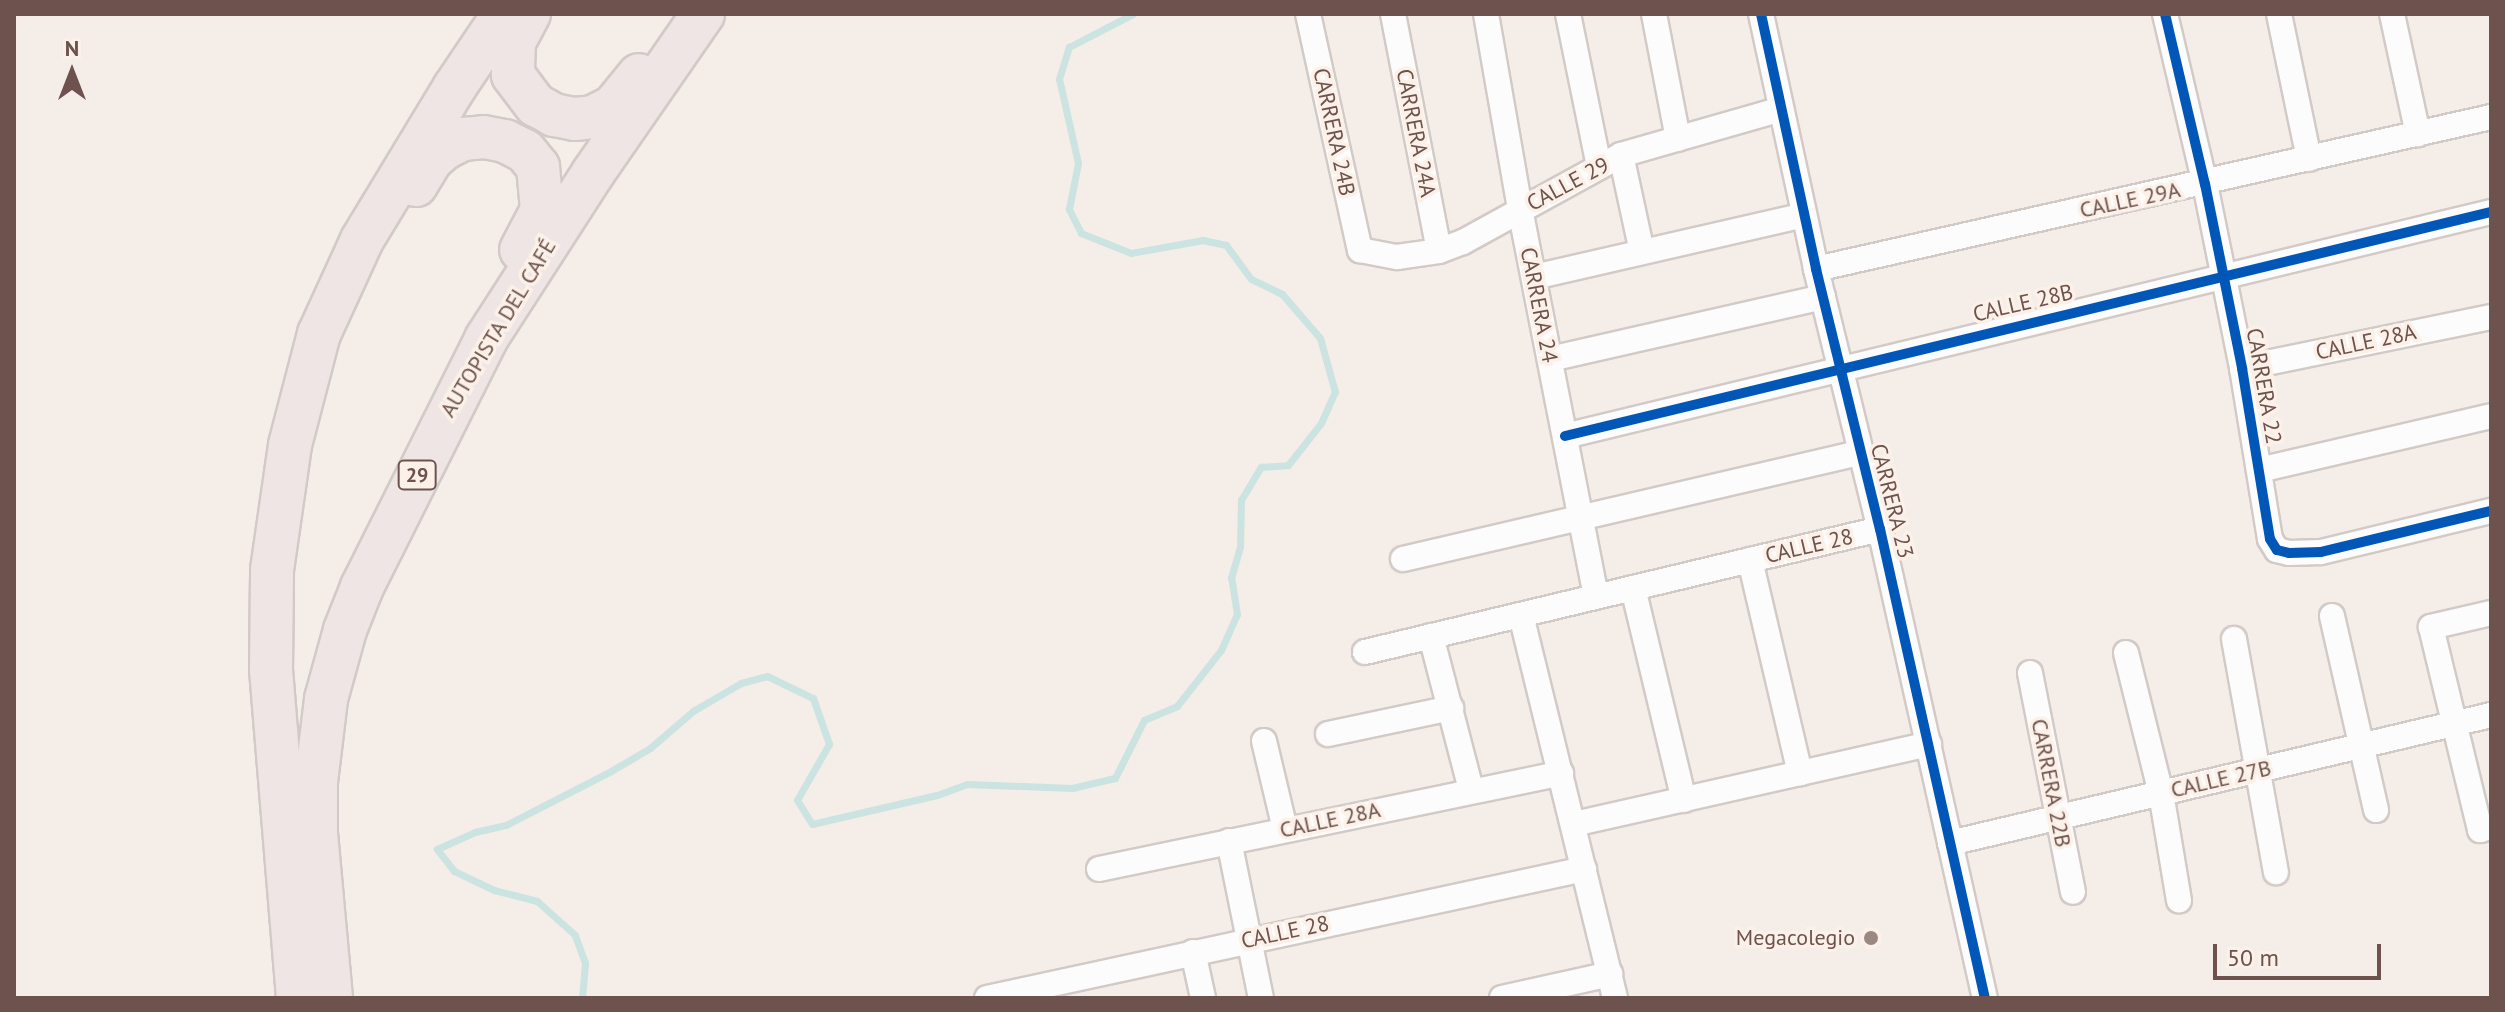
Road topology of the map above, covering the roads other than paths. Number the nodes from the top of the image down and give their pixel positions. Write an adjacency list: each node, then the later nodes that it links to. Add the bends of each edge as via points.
1 (504, 14): 45 (highway, via 414,152 336,293 307,369)
2 (529, 14): 3 (highway, via 514,42 513,75 536,105 575,119 613,107 628,92)
3 (679, 14)
4 (703, 14): 46 (highway, AUTOPISTA DEL CAFÉ / 29, via 486,339)
5 (1308, 14): 25 (street, CARRERA 24B)
6 (1393, 14): 26 (street, CARRERA 24A)
7 (1486, 14): 22 (street, CARRERA 24)
8 (1568, 14): 20 (street)
9 (1654, 14): 17 (street)
10 (1761, 14): 14 (street, CARRERA 23)
11 (2165, 14): 21 (street, CARRERA 22)
12 (2279, 14): 19 (street)
13 (2392, 14): 16 (street)
14 (1781, 109): 17 (street, CALLE 29); 24 (street, CARRERA 23)
15 (2491, 117): 16 (street, CALLE 29A)
16 (2418, 134): 19 (street, CALLE 29A)
17 (1678, 139): 18 (street, CALLE 29)
18 (1621, 155): 20 (street, CALLE 29); 27 (street)
19 (2309, 159): 21 (street, CALLE 29A)
20 (1599, 167): 22 (street, CALLE 29)
21 (2205, 184): 28 (street, CALLE 29A); 29 (street, CARRERA 22)
22 (1520, 209): 26 (street, CALLE 29); 30 (street, CARRERA 24)
23 (2491, 212): 29 (street, CALLE 28B)
24 (1804, 215): 27 (street); 28 (street, CARRERA 23)
25 (1360, 250): 26 (street, CALLE 29, via 1397,257)
26 (1439, 251)
27 (1642, 252): 30 (street)
28 (1816, 269): 31 (street, CARRERA 23)
29 (2223, 276): 34 (street, CALLE 28B); 35 (street, CARRERA 22)
30 (1534, 277): 33 (street, CARRERA 24)
31 (1823, 297): 33 (street); 34 (street, CARRERA 23)
32 (2491, 317): 35 (street, CALLE 28A)
33 (1550, 359): 37 (street, CARRERA 24)
34 (1839, 368): 37 (street, CALLE 28B); 38 (street, CARRERA 23)
35 (2242, 368): 39 (street, CARRERA 22)
36 (2491, 416): 39 (street)
37 (1565, 436): 41 (street, CARRERA 24)
38 (1859, 453): 41 (street); 42 (street, CARRERA 23)
39 (2259, 470): 40 (street, CARRERA 22, via 2270,539 2277,550 2289,553 2321,552)
40 (2491, 511)
41 (1581, 518): 43 (street); 48 (street, CARRERA 24)
42 (1880, 529): 44 (street, CALLE 28); 62 (street, CARRERA 23)
43 (1403, 559)
44 (1750, 560): 47 (street, CALLE 28); 66 (street)
45 (272, 570): 46 (highway, via 282,507 327,366 383,244 421,176 445,148 463,139 505,141 525,151 538,167 542,210 460,349); 85 (highway, via 273,721)
46 (362, 587): 86 (highway, AUTOPISTA DEL CAFÉ / 29, via 326,699 316,782)
47 (1633, 588): 48 (street, CALLE 28); 69 (street)
48 (1596, 596): 50 (street, CALLE 28)
49 (2491, 613): 59 (street, via 2431,627)
50 (1521, 615): 52 (street, CALLE 28); 65 (street)
51 (2332, 616): 63 (street)
52 (1431, 636): 54 (street, CALLE 28); 57 (street)
53 (2234, 639): 64 (street)
54 (1365, 652)
55 (2126, 653): 68 (street)
56 (2030, 673): 71 (street, CARRERA 22B)
57 (1451, 708): 60 (street); 67 (street)
58 (2491, 715): 59 (street, CALLE 27B)
59 (2453, 724): 63 (street, CALLE 27B); 73 (street)
60 (1328, 734)
61 (1264, 741): 74 (street)
62 (1929, 744): 66 (street); 76 (street, CARRERA 23)
63 (2362, 745): 64 (street, CALLE 27B); 70 (street)
64 (2258, 770): 68 (street, CALLE 27B); 79 (street)
65 (1561, 773): 67 (street, CALLE 28A); 72 (street)
66 (1800, 773): 69 (street)
67 (1471, 790): 74 (street, CALLE 28A)
68 (2161, 793): 71 (street, CALLE 27B); 81 (street)
69 (1684, 800): 72 (street)
70 (2376, 810)
71 (2058, 818): 76 (street, CALLE 27B); 80 (street, CARRERA 22B)
72 (1574, 824): 78 (street)
73 (2485, 828)
74 (1285, 829): 75 (street, CALLE 28A)
75 (1229, 841): 77 (street, CALLE 28A); 82 (street)
76 (1950, 843): 92 (street, CARRERA 23)
77 (1099, 869)
78 (1584, 869): 82 (street, CALLE 28); 84 (street)
79 (2276, 872)
80 (2073, 892)
81 (2179, 901)
82 (1248, 939): 83 (street, CALLE 28); 89 (street)
83 (1193, 952): 87 (street, CALLE 28); 88 (street)
84 (1610, 974): 90 (street); 91 (street)
85 (298, 998)
86 (331, 998)
87 (987, 998)
88 (1203, 998)
89 (1261, 998)
90 (1502, 998)
91 (1615, 998)
92 (1985, 998)

